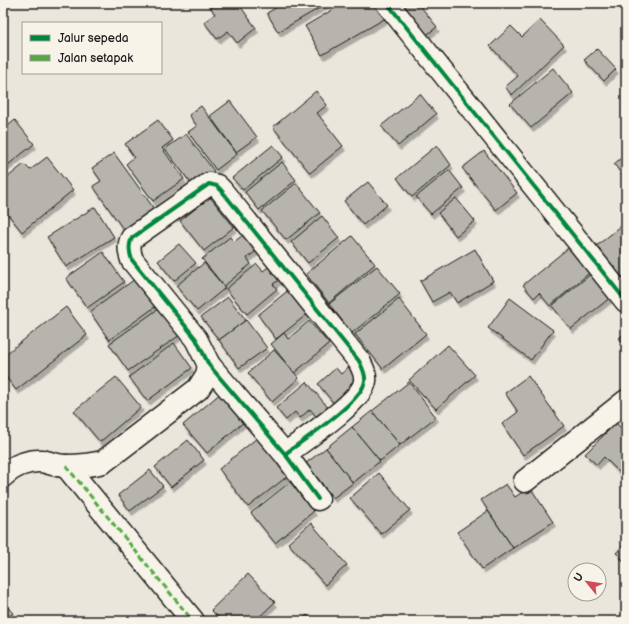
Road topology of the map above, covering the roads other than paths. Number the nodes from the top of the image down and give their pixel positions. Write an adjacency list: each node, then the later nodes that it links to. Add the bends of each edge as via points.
1 (387, 3): 2 (street)
2 (626, 301)
3 (208, 365): 5 (street); 5 (street, via 196,340 132,260 129,242 209,184 221,190 364,370 364,386 354,400); 6 (street, via 207,375 198,390 103,462)
4 (626, 401): 8 (street)
5 (285, 454): 9 (street)
6 (66, 466): 7 (street, via 30,461 15,467); 10 (street)
7 (3, 476)
8 (525, 481)
9 (318, 499)
10 (193, 621)

